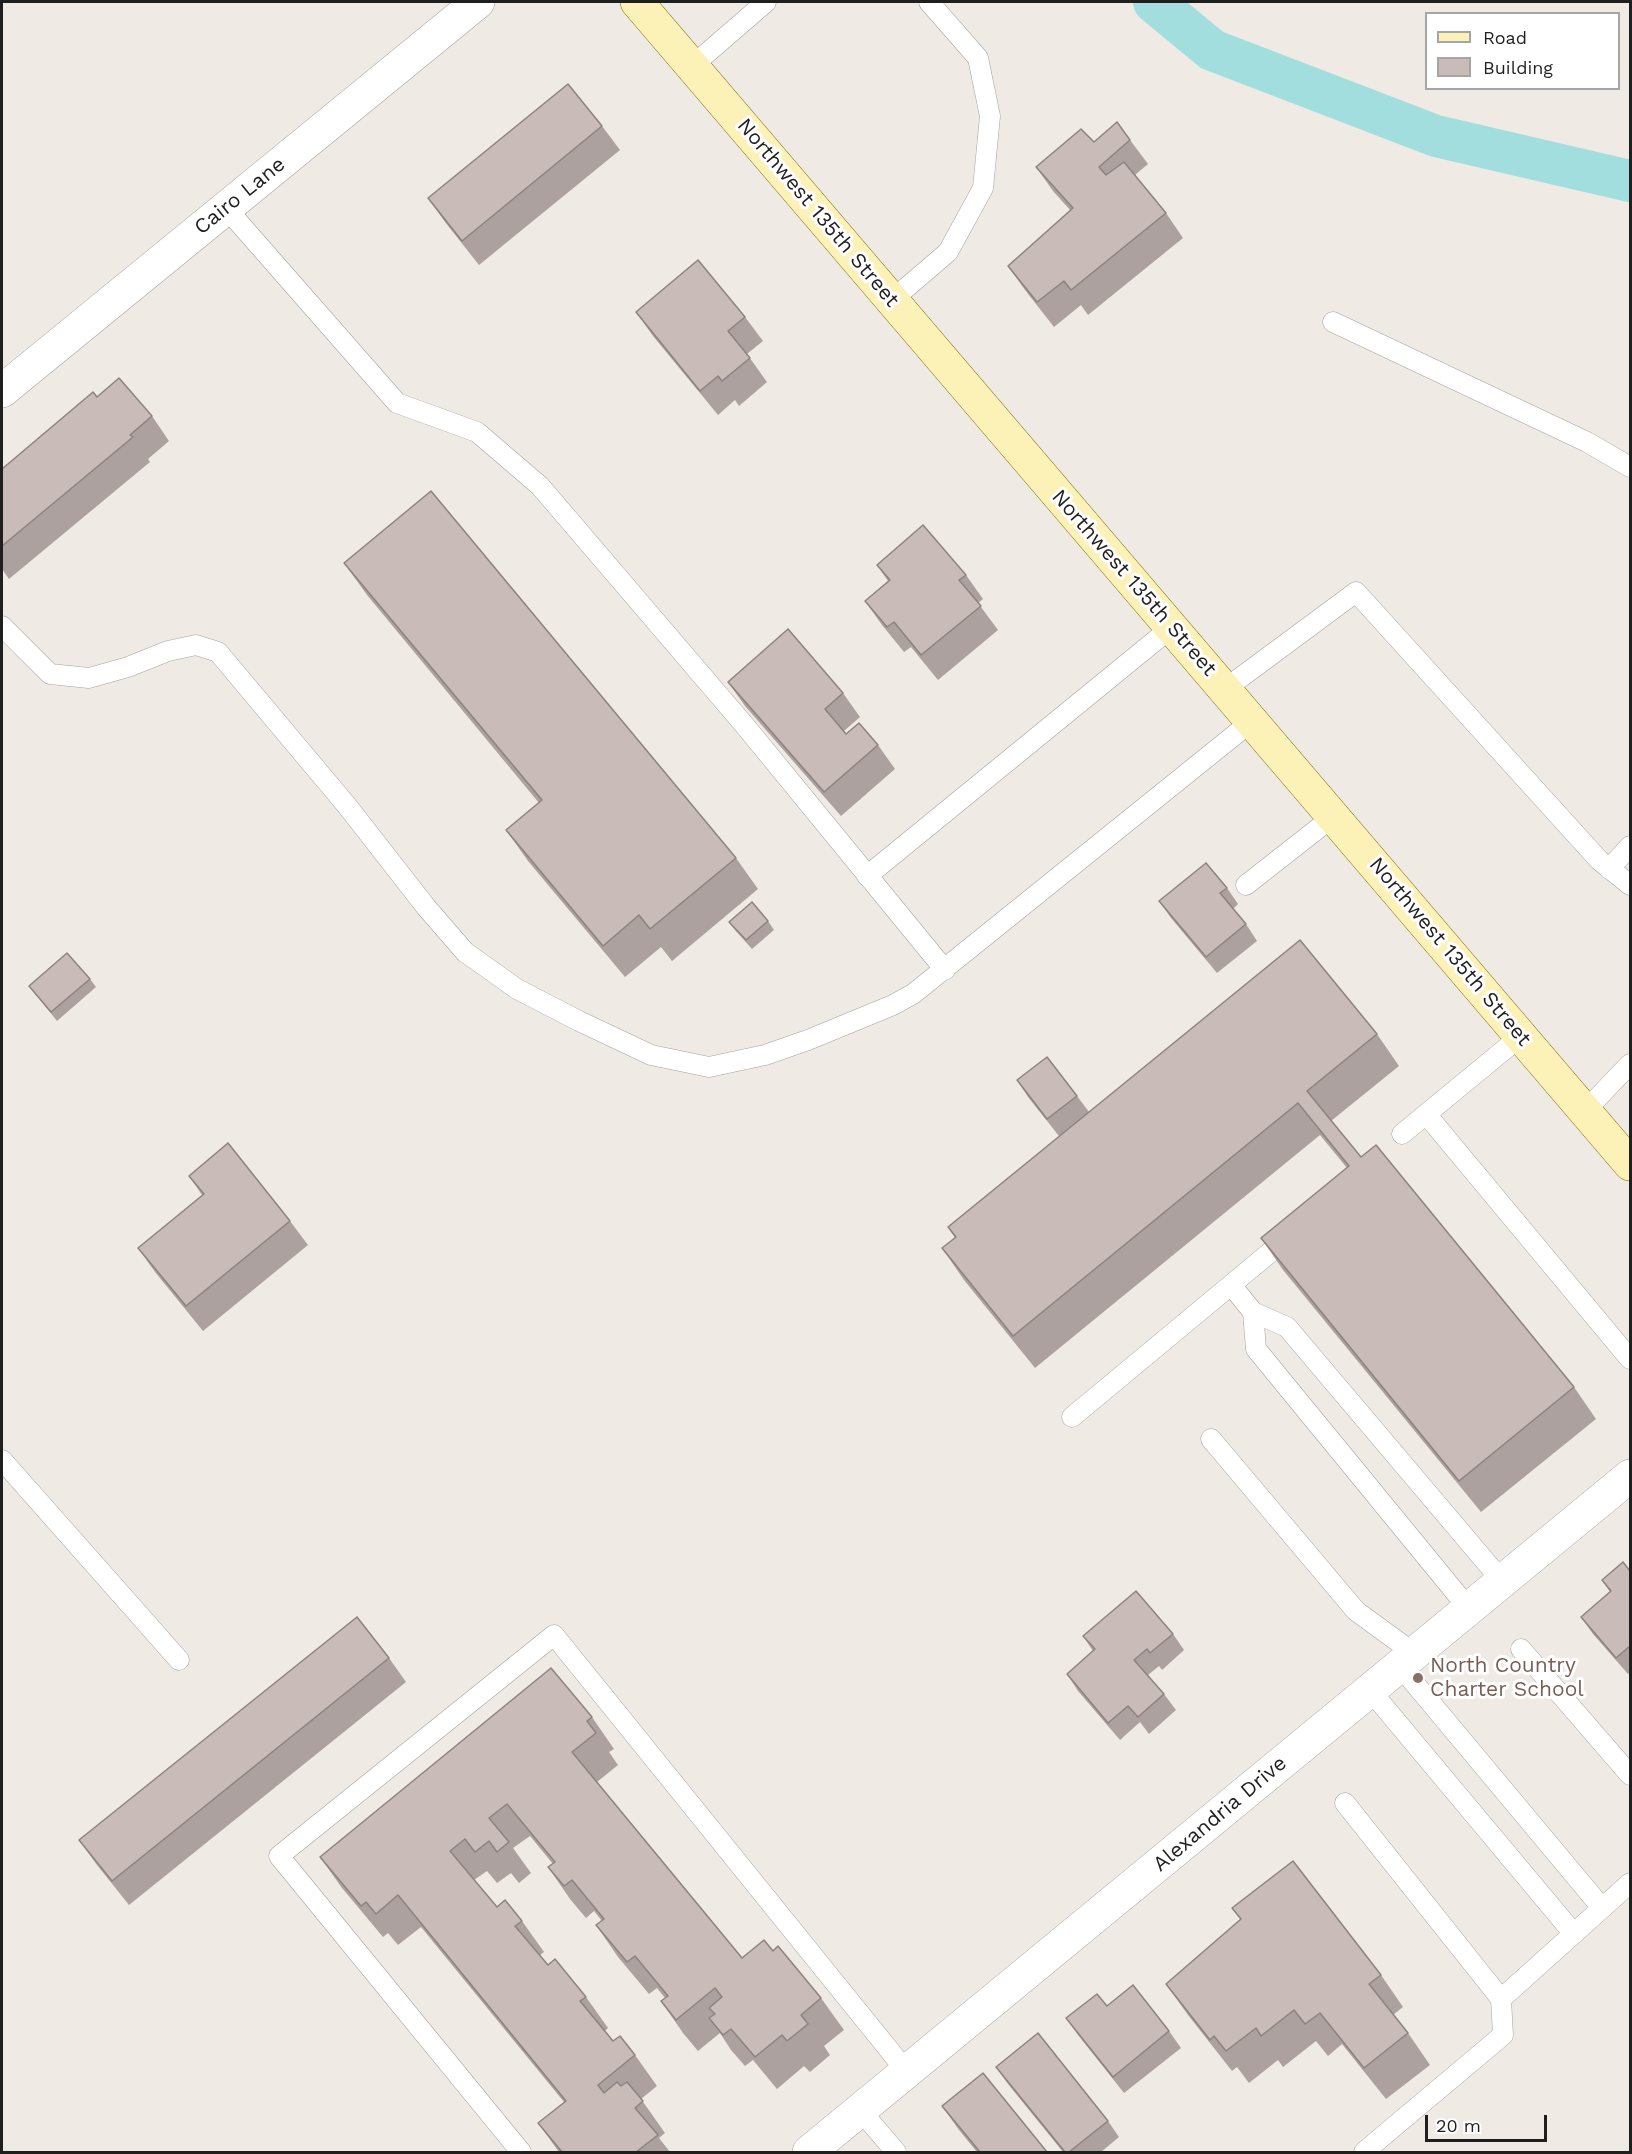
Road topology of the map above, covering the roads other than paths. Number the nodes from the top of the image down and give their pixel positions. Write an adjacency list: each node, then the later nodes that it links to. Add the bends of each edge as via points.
1 (478, 2): 6 (street, Cairo Lane)
2 (637, 2): 5 (main road, Northwest 135th Street)
3 (766, 2): 5 (lane)
4 (929, 2): 7 (lane, via 978,58 990,116 983,188 948,252)
5 (692, 66): 7 (main road, Northwest 135th Street)
6 (226, 208): 9 (street, Cairo Lane); 18 (lane, via 397,403 477,432 540,486 746,727)
7 (892, 300): 12 (main road, Northwest 135th Street)
8 (1333, 322): 10 (lane, via 1587,442)
9 (2, 391)
10 (1630, 467)
11 (2, 626): 21 (lane, via 50,674 89,678 196,645 218,652 465,952 517,989 651,1055 709,1067 765,1055 893,1005)
12 (1172, 627): 13 (main road, Northwest 135th Street); 18 (lane)
13 (1225, 690): 14 (main road, Northwest 135th Street); 17 (lane, via 1356,592)
14 (1252, 721): 15 (main road, Northwest 135th Street); 21 (lane)
15 (1334, 816): 19 (lane); 22 (main road, Northwest 135th Street)
16 (1630, 846): 17 (lane)
17 (1609, 869): 20 (lane)
18 (867, 876): 21 (lane)
19 (1246, 885)
20 (1630, 885)
21 (945, 970)
22 (1521, 1036): 24 (main road, Northwest 135th Street); 25 (lane)
23 (1630, 1064): 24 (lane)
24 (1585, 1111): 27 (main road, Northwest 135th Street)
25 (1426, 1114): 26 (lane); 31 (lane)
26 (1402, 1134)
27 (1630, 1164)
28 (1302, 1226): 29 (lane)
29 (1231, 1285): 30 (lane); 32 (lane)
30 (1253, 1312): 36 (lane, via 1287,1327); 37 (lane, via 1256,1349)
31 (1630, 1359)
32 (1072, 1417)
33 (1211, 1439): 40 (lane, via 1356,1611)
34 (2, 1460): 39 (lane)
35 (1630, 1476): 36 (street, Alexandria Drive)
36 (1502, 1581): 37 (street, Alexandria Drive)
37 (1469, 1609): 40 (street, Alexandria Drive)
38 (1521, 1649): 42 (lane)
39 (178, 1660)
40 (1407, 1660): 41 (street, Alexandria Drive); 45 (lane)
41 (1370, 1690): 46 (lane); 48 (street, Alexandria Drive)
42 (1630, 1775)
43 (1345, 1803): 47 (lane)
44 (1630, 1883): 45 (lane)
45 (1602, 1908): 46 (lane)
46 (1574, 1934): 47 (lane)
47 (1501, 1999): 53 (lane, via 1503,2035)
48 (907, 2072): 49 (street, Alexandria Drive); 50 (lane, via 554,1635 279,1856)
49 (860, 2110): 51 (street, Alexandria Drive); 52 (lane)
50 (521, 2152)
51 (809, 2152)
52 (896, 2152)
53 (1364, 2152)

